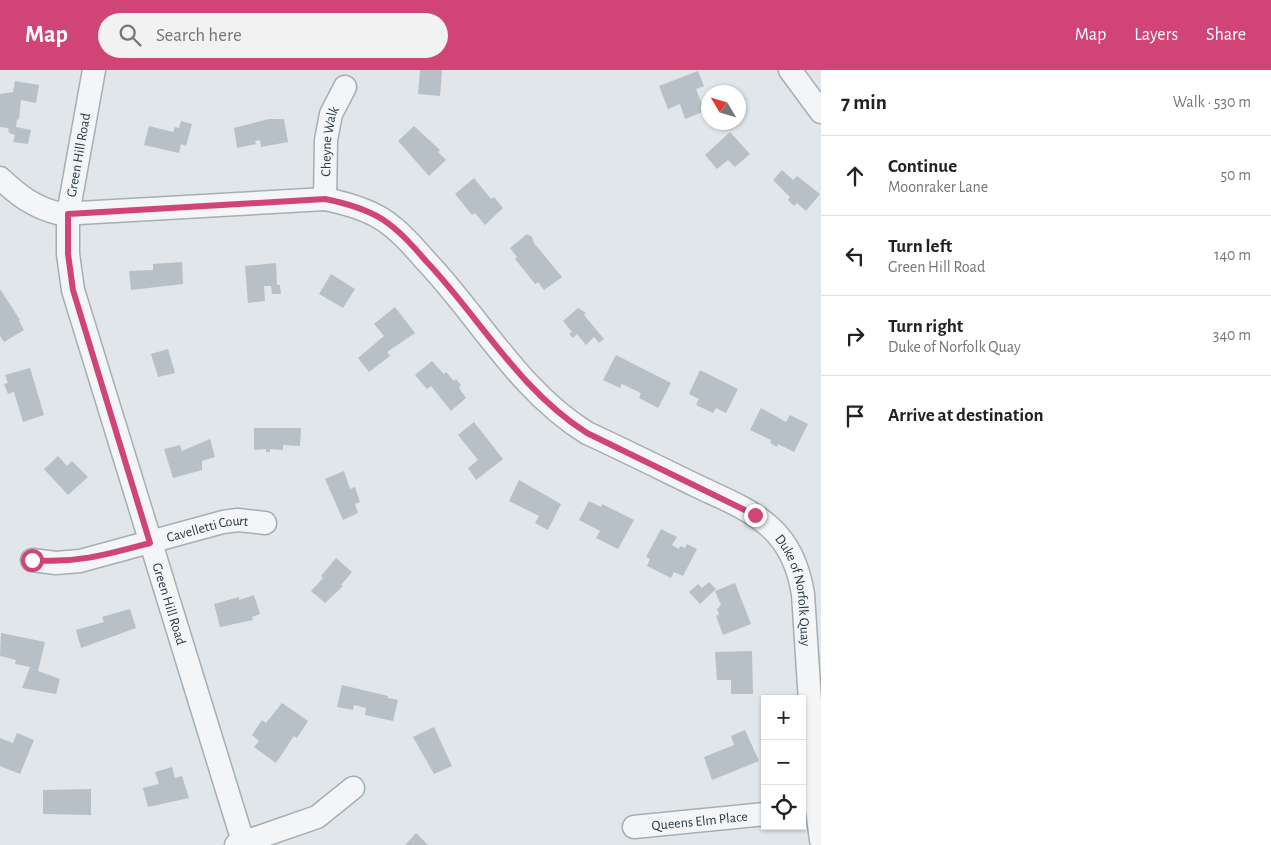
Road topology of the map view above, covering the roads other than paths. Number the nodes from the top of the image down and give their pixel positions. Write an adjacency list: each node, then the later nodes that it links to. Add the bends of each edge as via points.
1 (94, 70): 7 (street, Green Hill Road)
2 (790, 70): 4 (street)
3 (345, 87): 6 (street, Cheyne Walk, via 331,114 326,140)
4 (821, 112)
5 (0, 178): 7 (street, Duke of Norfolk Quay, via 29,203)
6 (325, 199): 7 (street, Duke of Norfolk Quay); 12 (street, Duke of Norfolk Quay, via 363,210 400,233 441,276 544,402 564,419 755,515 782,540 793,557 803,594)
7 (68, 214): 9 (street, Green Hill Road, via 68,254 73,290)
8 (265, 523): 9 (street, Cavelletti Court, via 223,522)
9 (150, 543): 10 (street, Cavelletti Court, via 80,561); 16 (street, Green Hill Road)
10 (32, 560)
11 (353, 788): 16 (street, via 317,817)
12 (813, 810): 15 (street, Duke of Norfolk Quay)
13 (761, 814): 14 (street, Queens Elm Place)
14 (634, 827)
15 (821, 840)
16 (241, 844)

